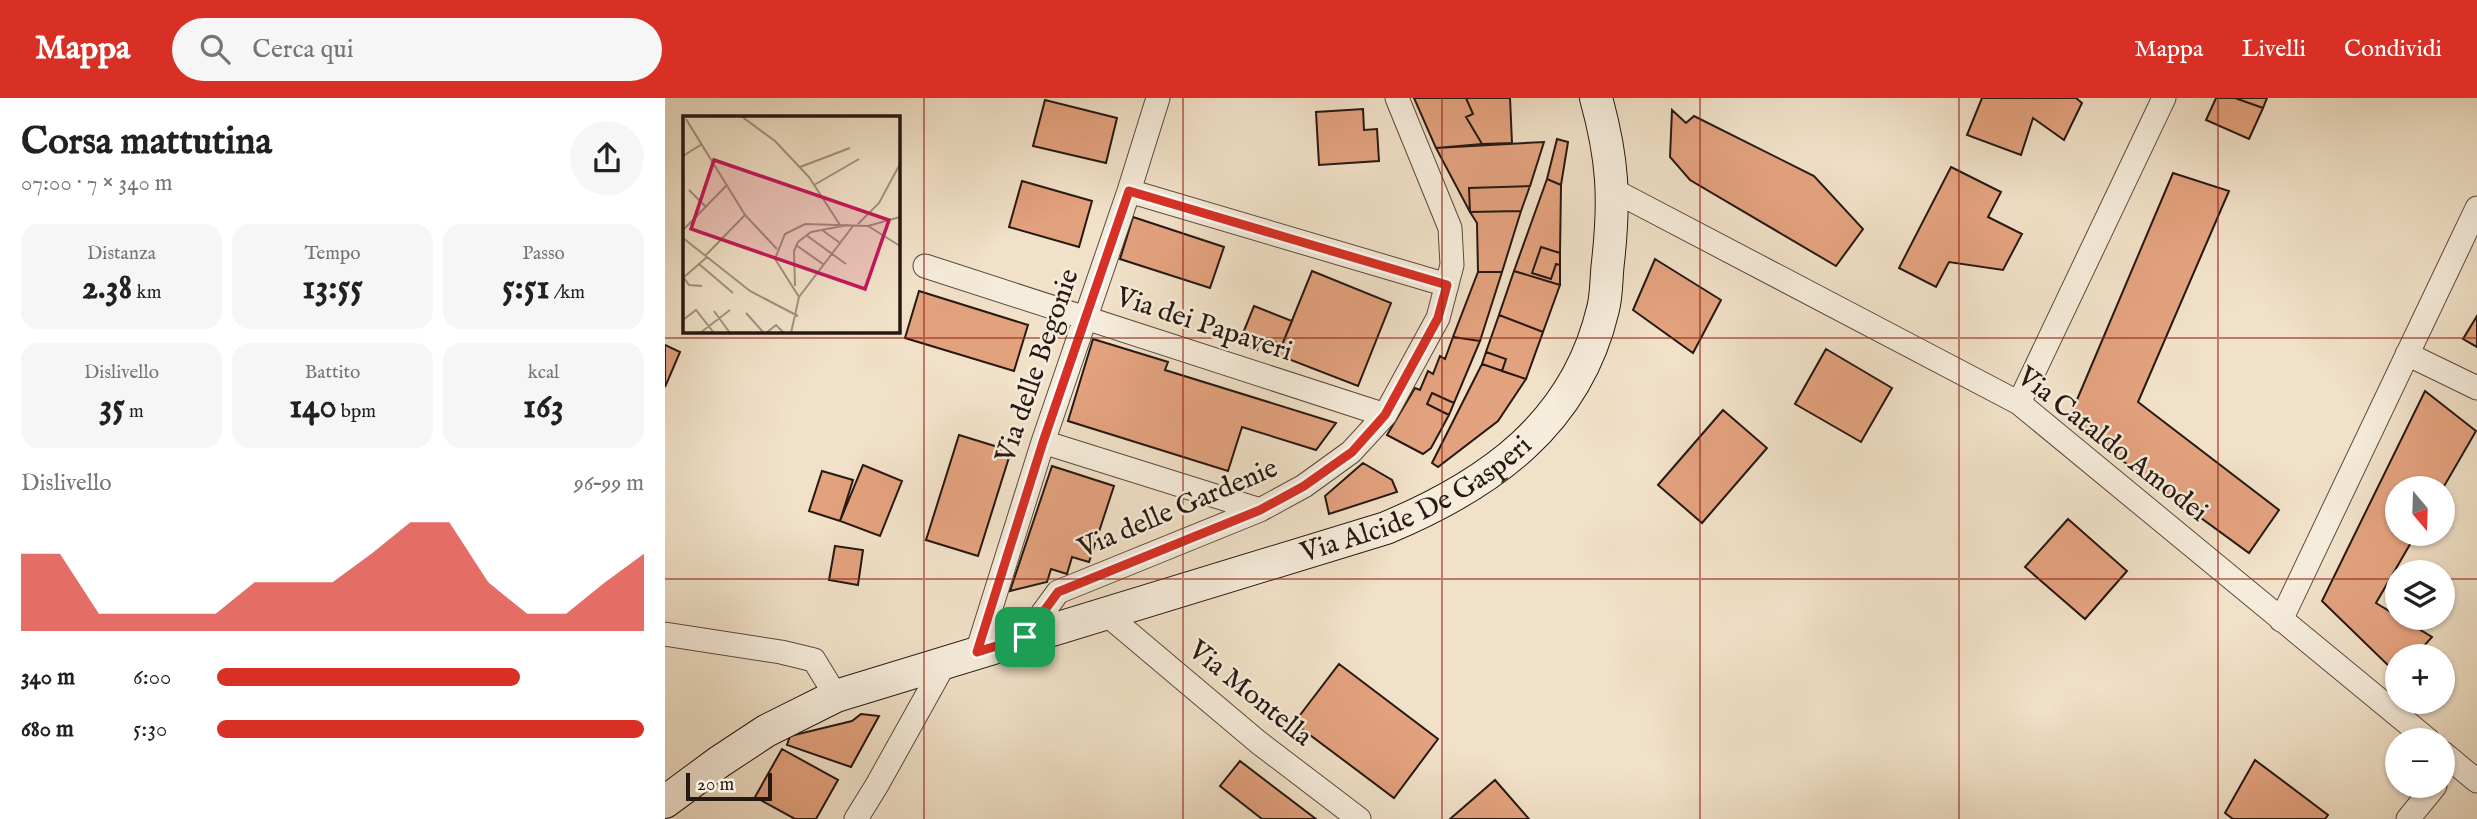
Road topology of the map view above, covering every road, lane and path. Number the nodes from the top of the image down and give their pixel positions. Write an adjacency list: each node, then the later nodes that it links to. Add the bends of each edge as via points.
1 (1158, 98): 6 (street, Via delle Begonie)
2 (1397, 98): 9 (street, Via delle Gardenie, via 1450,228 1452,265)
3 (1596, 98): 5 (street, Via Alcide De Gasperi)
4 (2164, 98): 13 (street)
5 (1613, 190): 13 (street, Via Cataldo Amodei); 17 (street, Via Alcide De Gasperi, via 1603,309 1567,395 1523,446 1480,480 1433,508 1386,528)
6 (1129, 191): 9 (street); 10 (street, Via delle Begonie)
7 (2477, 208): 11 (street)
8 (925, 266): 10 (street, Via dei Papaveri)
9 (1447, 285): 14 (street, Via delle Gardenie, via 1438,318)
10 (1085, 318): 14 (street, Via dei Papaveri); 15 (street, Via delle Begonie)
11 (2407, 354): 12 (street); 18 (street)
12 (2477, 388)
13 (2019, 403): 18 (street, Via Cataldo Amodei)
14 (1385, 415): 16 (street, Via delle Gardenie, via 1352,452)
15 (1043, 442): 16 (street); 21 (street, Via delle Begonie)
16 (1260, 510): 20 (street, Via delle Gardenie, via 1058,592)
17 (1105, 613): 20 (street, Via Alcide De Gasperi); 30 (street, Via Montella, via 1258,742)
18 (2281, 620): 24 (street, Via Cataldo Amodei)
19 (665, 634): 23 (street, via 814,660)
20 (1025, 637): 21 (street, Via Alcide De Gasperi)
21 (977, 652): 22 (street, Via Alcide De Gasperi)
22 (946, 661): 23 (street, Via Alcide De Gasperi); 29 (street)
23 (837, 696): 28 (street, Via Alcide De Gasperi, via 766,731)
24 (2413, 728)
25 (2455, 768): 26 (street)
26 (2477, 780)
27 (2425, 798): 31 (street)
28 (665, 803)
29 (856, 819)
30 (1359, 819)
31 (2408, 819)

